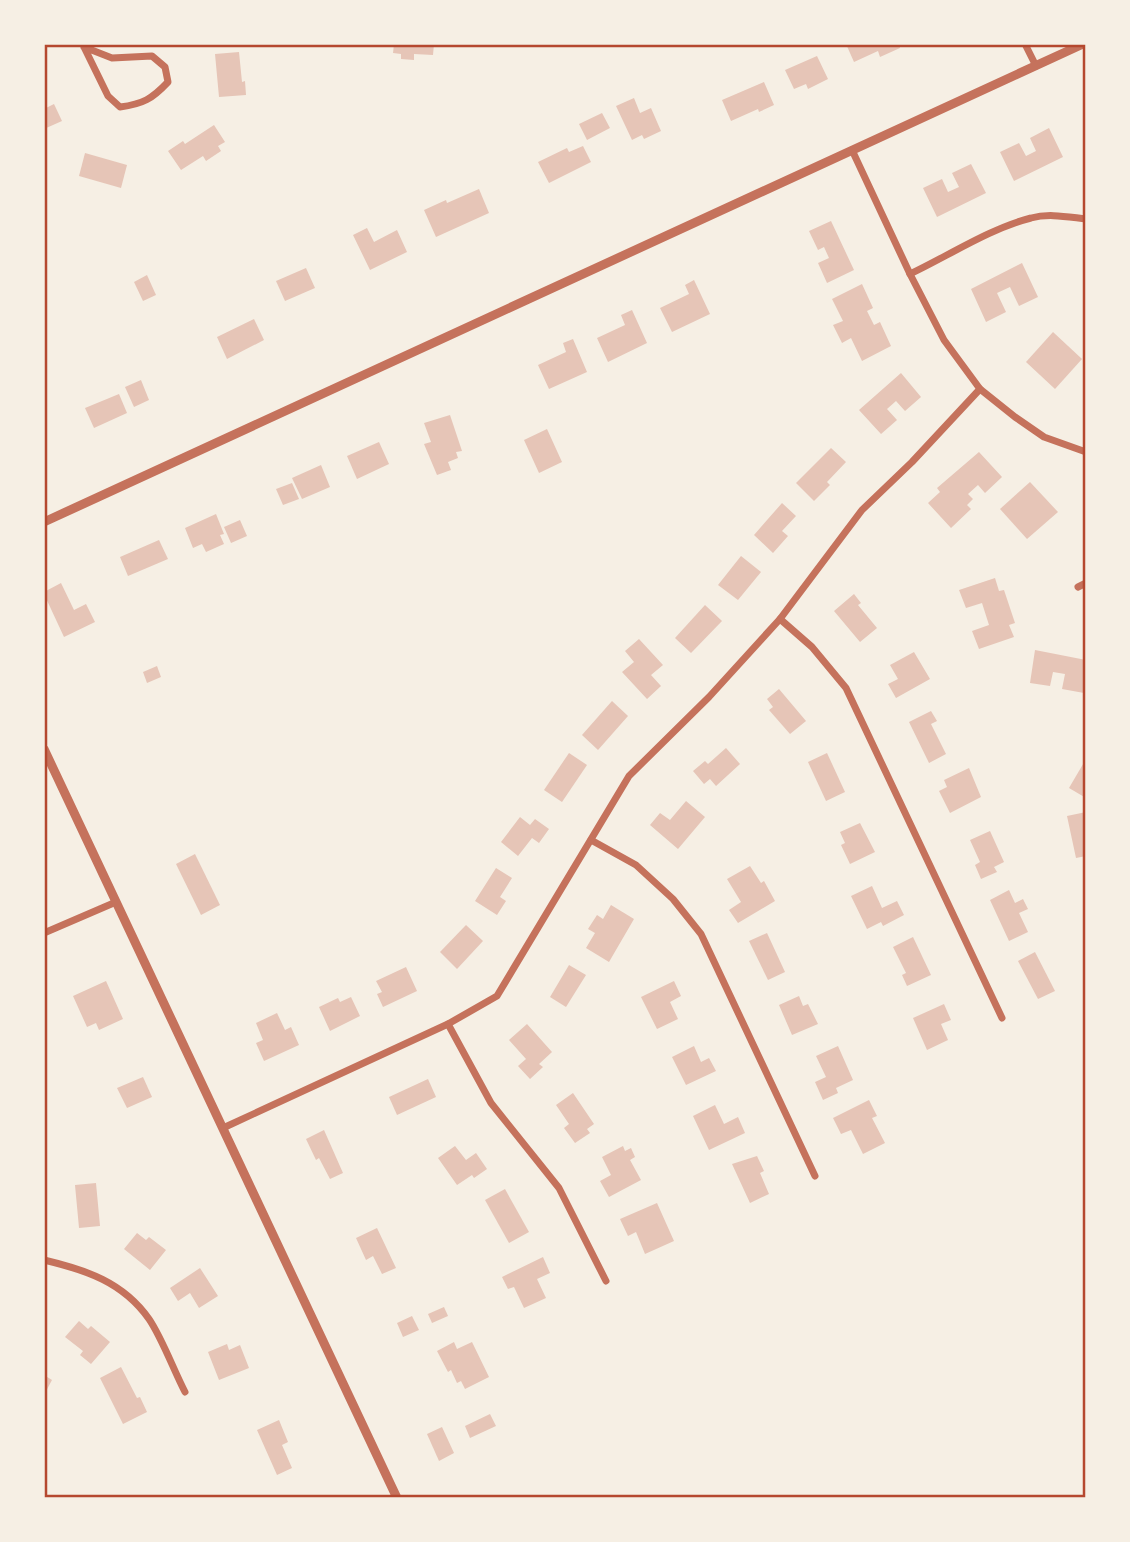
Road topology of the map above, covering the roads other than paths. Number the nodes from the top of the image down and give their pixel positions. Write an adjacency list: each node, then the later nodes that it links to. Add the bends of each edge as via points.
1 (1025, 44): 4 (street)
2 (1083, 44): 4 (street)
3 (83, 45): 3 (street, via 108,96 120,107 155,96 168,82 165,67 152,56 112,58)
4 (1036, 66): 5 (street)
5 (852, 150): 7 (street); 10 (street)
6 (1086, 219): 7 (street, via 1031,218)
7 (910, 274): 8 (street, via 944,340)
8 (980, 389): 9 (street, via 1044,437); 13 (street, via 862,510)
9 (1086, 452)
10 (44, 522)
11 (1086, 583): 12 (street)
12 (1078, 587)
13 (780, 619): 15 (street, via 629,776); 18 (street, via 812,647 846,688)
14 (44, 749): 16 (street)
15 (591, 840): 19 (street, via 498,996); 21 (street, via 636,865 673,899 701,934)
16 (116, 902): 17 (street); 20 (street)
17 (44, 933)
18 (1002, 1018)
19 (448, 1024): 20 (street); 23 (street, via 491,1103 559,1188)
20 (223, 1128): 25 (street)
21 (815, 1176)
22 (44, 1260): 24 (street, via 115,1284 149,1320)
23 (606, 1281)
24 (185, 1392)
25 (397, 1498)

